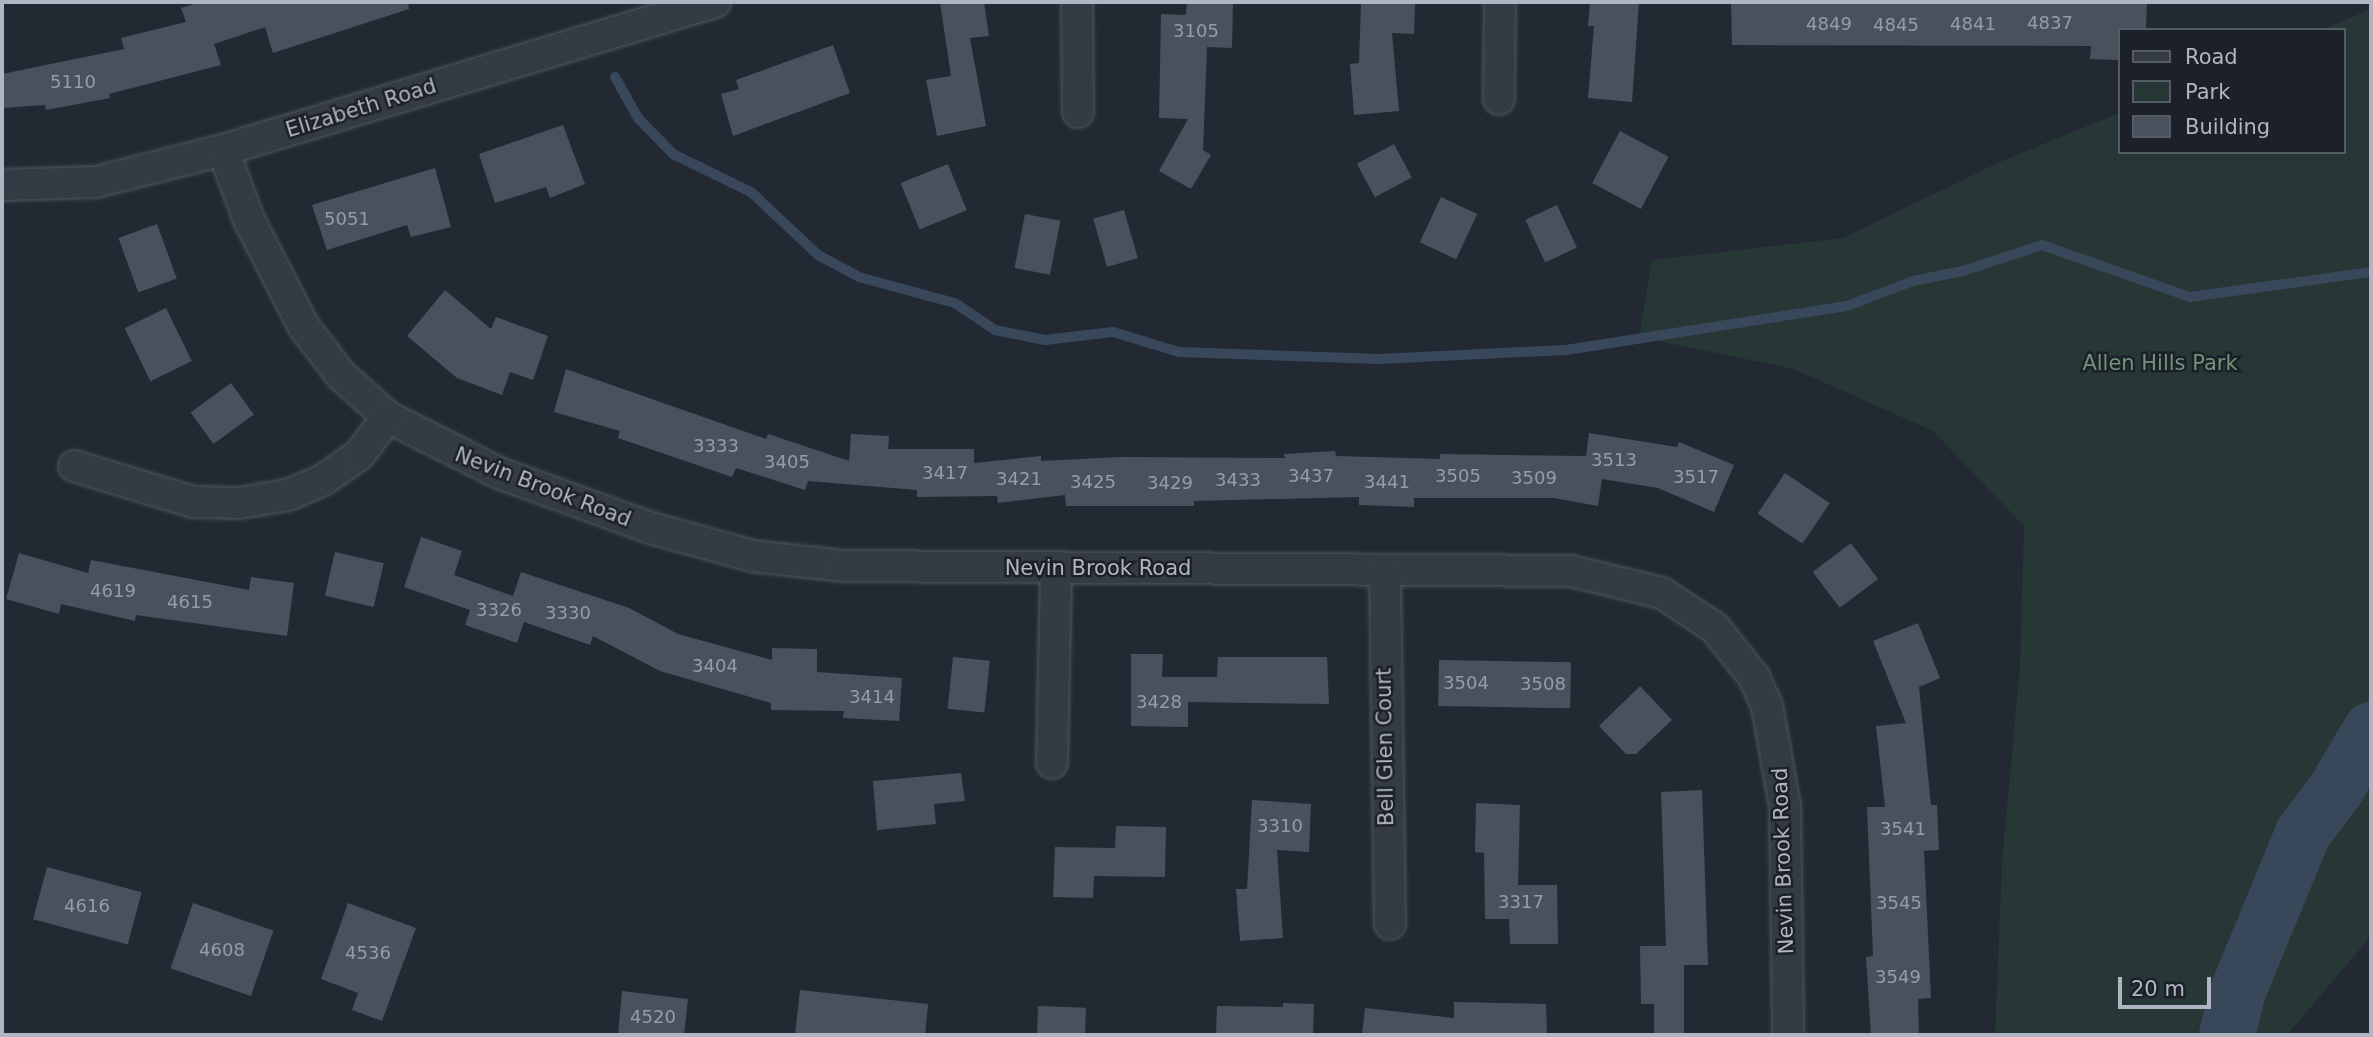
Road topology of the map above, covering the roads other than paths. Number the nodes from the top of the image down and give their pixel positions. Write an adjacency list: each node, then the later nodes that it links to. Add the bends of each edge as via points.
1 (715, 2): 6 (street, Elizabeth Road)
2 (1077, 2): 5 (street)
3 (1500, 2): 4 (street)
4 (1499, 99)
5 (1078, 112)
6 (223, 150): 7 (street, Elizabeth Road, via 96,182); 8 (street, Nevin Brook Road, via 250,220 304,327 341,375)
7 (2, 185)
8 (388, 417): 9 (street, via 359,455 323,480 288,495 239,503 193,502); 10 (street, Nevin Brook Road, via 499,473 651,528 752,556 844,566)
9 (74, 466)
10 (1056, 569): 11 (street, Nevin Brook Road); 12 (street)
11 (1385, 570): 13 (street, Bell Glen Court); 14 (street, Nevin Brook Road, via 1603,575 1662,593 1715,628 1735,650 1767,706 1782,773)
12 (1052, 763)
13 (1390, 924)
14 (1788, 1035)

